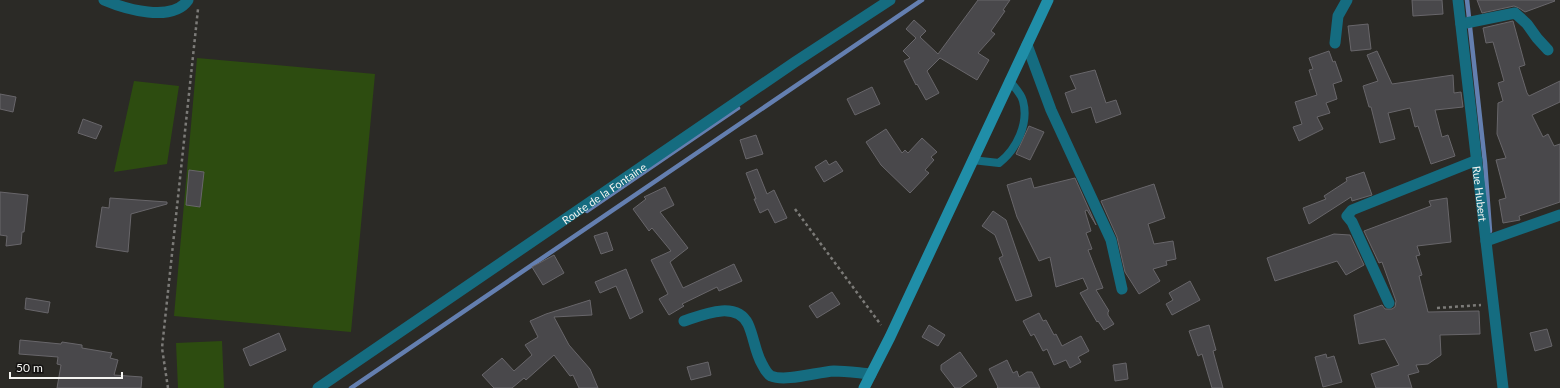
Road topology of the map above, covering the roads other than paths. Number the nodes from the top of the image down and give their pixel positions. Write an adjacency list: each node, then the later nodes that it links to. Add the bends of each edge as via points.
1 (104, 0): 2 (street, via 122,8 141,12 167,12)
2 (188, 0)
3 (890, 0): 20 (street, Route de la Fontaine, via 788,66)
4 (1048, 0): 9 (main road)
5 (1347, 0): 8 (street, via 1338,16)
6 (1458, 0): 7 (street, Rue Hubert)
7 (1461, 24): 10 (street, via 1515,13); 13 (street, Rue Hubert)
8 (1335, 43)
9 (1026, 45): 11 (main road); 16 (street, via 1051,110 1111,240)
10 (1548, 50)
11 (1009, 80): 12 (main road); 12 (lane, via 1020,94 1026,116 1015,147 999,163)
12 (972, 160): 19 (main road)
13 (1477, 160): 15 (street, Rue Hubert); 17 (street, via 1352,210 1347,216)
14 (1560, 215): 15 (street)
15 (1486, 241): 22 (street, Rue Hubert)
16 (1122, 289)
17 (1389, 303)
18 (684, 321): 19 (street, via 715,311 738,314 747,323 768,375 782,377 835,371)
19 (871, 374): 21 (main road)
20 (318, 388)
21 (864, 388)
22 (1503, 388)

